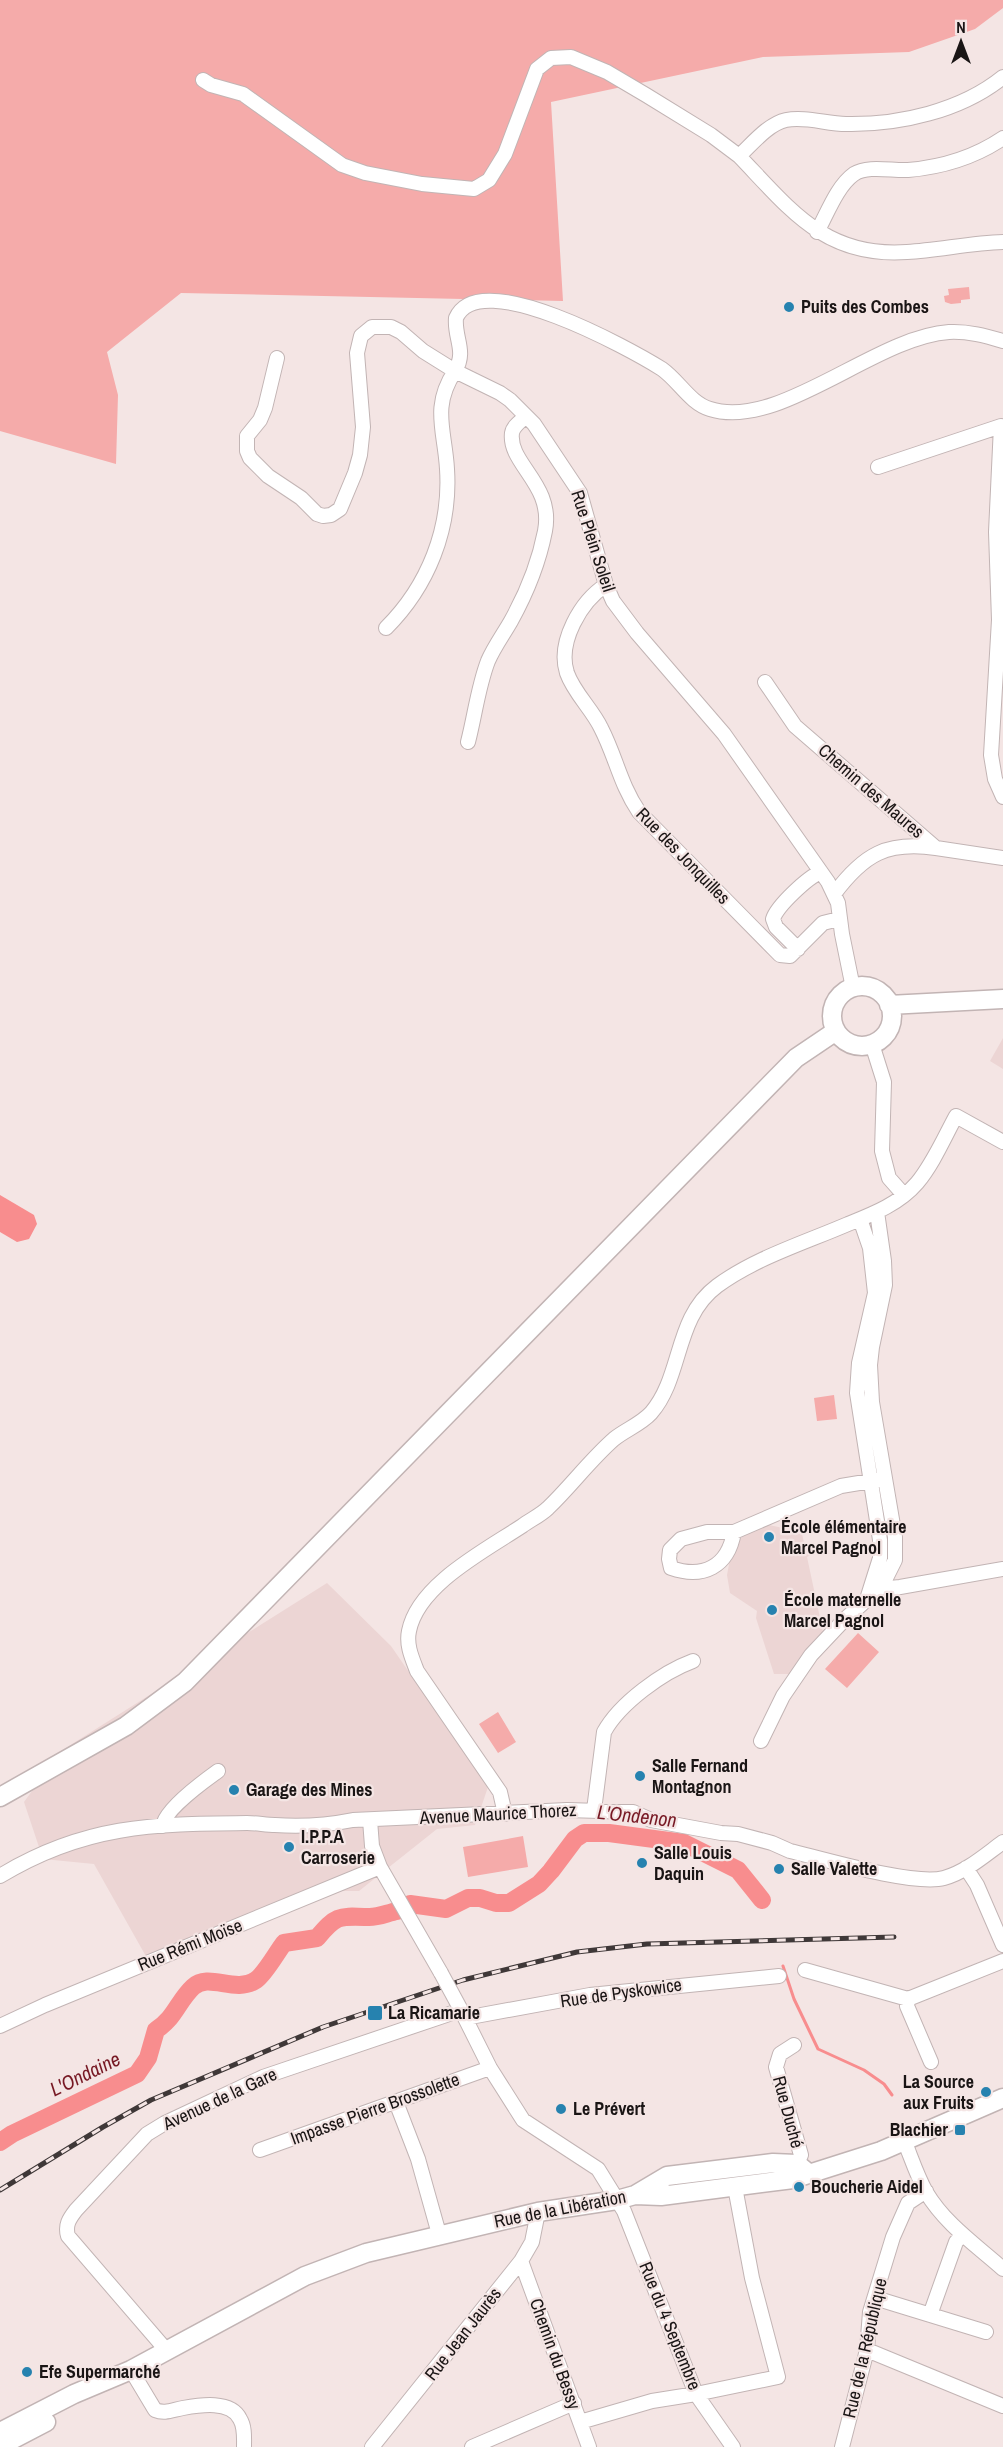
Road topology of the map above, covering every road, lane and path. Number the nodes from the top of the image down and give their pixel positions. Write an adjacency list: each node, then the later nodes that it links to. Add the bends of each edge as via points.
1 (1003, 77): 4 (street, via 961,102 916,116 860,124 786,120 770,128)
2 (202, 80): 4 (street, via 243,94 342,165 422,184 474,189 489,180 505,154 537,69 552,58 571,57 607,72)
3 (1003, 138): 5 (street, via 975,153 931,167 855,173)
4 (739, 156): 5 (street)
5 (817, 232): 6 (street, via 849,247 886,253)
6 (1003, 242)
7 (1003, 341): 9 (street, via 969,333 932,334 775,404 723,413 699,403 661,369 568,320 511,304 475,301 462,307 456,318 462,349)
8 (277, 358): 9 (street, Rue Plein Soleil, via 265,408 247,436 247,451 268,476 323,516 340,509 356,473 363,427 357,354 366,330 391,327)
9 (455, 371): 10 (street, Rue Plein Soleil, via 500,393); 14 (street, via 444,388 441,407 447,503 440,537 435,555 413,594)
10 (526, 416): 12 (street, Rue Plein Soleil, via 580,493); 16 (street, via 514,427 512,439 544,498 545,531 526,590 485,669)
11 (878, 467): 13 (street, via 1001,426 996,532)
12 (606, 585): 20 (street, Rue Plein Soleil, via 637,633 724,734); 23 (street, Rue des Jonquilles, via 579,613 565,664 600,726 626,793 639,812 780,956 790,956)
13 (1001, 620): 17 (street, via 991,755)
14 (386, 628)
15 (765, 682): 18 (street, Chemin des Maures, via 795,726)
16 (468, 742)
17 (1003, 797)
18 (936, 848): 19 (street, Chemin des Maures); 21 (street, via 919,845 883,850 864,861)
19 (1003, 858)
20 (821, 872): 21 (street, Rue Plein Soleil); 23 (street, via 810,878 773,919)
21 (834, 894): 22 (street, Rue Plein Soleil)
22 (839, 919): 23 (street, via 823,923); 24 (street, Rue Plein Soleil)
23 (798, 949)
24 (853, 988): 26 (main road, via 872,988); 27 (main road, via 841,995 834,1006 832,1019)
25 (1003, 999): 26 (main road)
26 (889, 1005): 28 (main road, via 891,1019 887,1032)
27 (836, 1031): 28 (main road, via 852,1044); 41 (main road, via 796,1058 185,1682 126,1726)
28 (872, 1044): 30 (street, via 884,1082 882,1151 889,1178)
29 (1003, 1142): 30 (street, via 956,1116 918,1182)
30 (904, 1195): 31 (street)
31 (877, 1212): 32 (street); 33 (street, via 885,1285 870,1365)
32 (860, 1219): 34 (street, via 870,1248 875,1293 859,1363 857,1393); 43 (street, via 758,1262 717,1286 686,1324 665,1391 650,1414 614,1439 546,1510 434,1587 415,1612 408,1633 417,1671 500,1792)
33 (885, 1479): 34 (street); 37 (street, via 895,1560)
34 (871, 1481): 35 (street, via 841,1486); 37 (street, via 880,1540)
35 (734, 1532): 35 (street, via 707,1532 681,1539 670,1550 671,1568 702,1572 726,1557)
36 (1003, 1569): 37 (street, via 900,1587)
37 (878, 1584): 39 (street, via 811,1655 783,1696)
38 (693, 1661): 42 (street, via 672,1669 608,1724)
39 (761, 1742)
40 (218, 1771): 45 (street, via 187,1794 165,1817)
41 (0, 1797)
42 (594, 1810): 43 (street, Avenue Maurice Thorez); 48 (street, Avenue Maurice Thorez, via 633,1812 651,1820 738,1834 790,1851 908,1878 943,1879)
43 (505, 1814): 44 (street, Avenue Maurice Thorez)
44 (370, 1820): 45 (street, Avenue Maurice Thorez, via 276,1826); 47 (street, Rue du 4 Septembre, via 372,1846)
45 (163, 1826): 49 (street, Avenue Maurice Thorez, via 91,1836 47,1852)
46 (1003, 1842): 48 (street, Avenue Maurice Thorez)
47 (380, 1867): 55 (street, Rue du 4 Septembre, bridge); 56 (street, Rue Rémi Moïse)
48 (966, 1868): 50 (street)
49 (0, 1876)
50 (1003, 1945)
51 (1003, 1961): 54 (street)
52 (805, 1970): 54 (street)
53 (780, 1976): 55 (street, Rue de Pyskowice, via 590,1995)
54 (908, 1999): 58 (street, via 907,2006)
55 (463, 2014): 59 (street, Rue du 4 Septembre); 78 (street, Avenue de la Gare, via 263,2077 165,2123 147,2134 76,2210 68,2221 68,2236)
56 (0, 2026)
57 (794, 2045): 64 (street, Rue Duché, via 777,2059 779,2082)
58 (931, 2062)
59 (490, 2068): 61 (street, Impasse Pierre Brossolette); 68 (street, Rue du 4 Septembre, via 523,2120 598,2169)
60 (1003, 2098): 62 (main road, Rue de la Libération)
61 (396, 2102): 63 (street, Impasse Pierre Brossolette); 70 (street, via 418,2158)
62 (904, 2140): 64 (main road, Rue de la Libération, via 865,2157); 66 (street)
63 (260, 2150)
64 (803, 2168): 65 (main road, Rue de la Libération, via 793,2179); 67 (main road, via 773,2163 667,2176)
65 (735, 2187): 67 (main road, Rue de la Libération, via 661,2196); 80 (street, via 752,2278 778,2377)
66 (926, 2191): 71 (street); 74 (street, Rue de la République, via 908,2203 893,2237)
67 (635, 2195): 68 (main road, Rue de la Libération)
68 (617, 2200): 69 (main road, Rue de la Libération); 80 (street, Rue du 4 Septembre)
69 (538, 2212): 70 (main road, Rue de la Libération); 72 (street, Rue Jean Jaurès, via 532,2242)
70 (440, 2235): 78 (main road, Rue de la Libération, via 366,2253 305,2276)
71 (962, 2235): 73 (street); 75 (street)
72 (521, 2261): 81 (street, Chemin du Bessy); 87 (street, Rue Jean Jaurès)
73 (1003, 2269)
74 (875, 2298): 75 (street); 77 (street, Rue de la République)
75 (930, 2315): 76 (street)
76 (986, 2332)
77 (867, 2350): 82 (street); 91 (street, Rue de la République)
78 (167, 2351): 79 (main road, Rue de la Libération)
79 (131, 2370): 84 (main road, Rue de la Libération); 85 (main road, Rue de la Libération, via 81,2403); 86 (street, via 155,2410 164,2413 212,2405 230,2408 240,2417)
80 (696, 2394): 83 (street, via 652,2401); 90 (street, Rue du 4 Septembre)
81 (574, 2403): 83 (street, Chemin du Bessy); 88 (street)
82 (1003, 2406)
83 (580, 2422): 89 (street, Chemin du Bessy)
84 (0, 2432)
85 (0, 2446)
86 (244, 2447)
87 (372, 2447)
88 (472, 2447)
89 (589, 2447)
90 (733, 2447)
91 (842, 2447)

